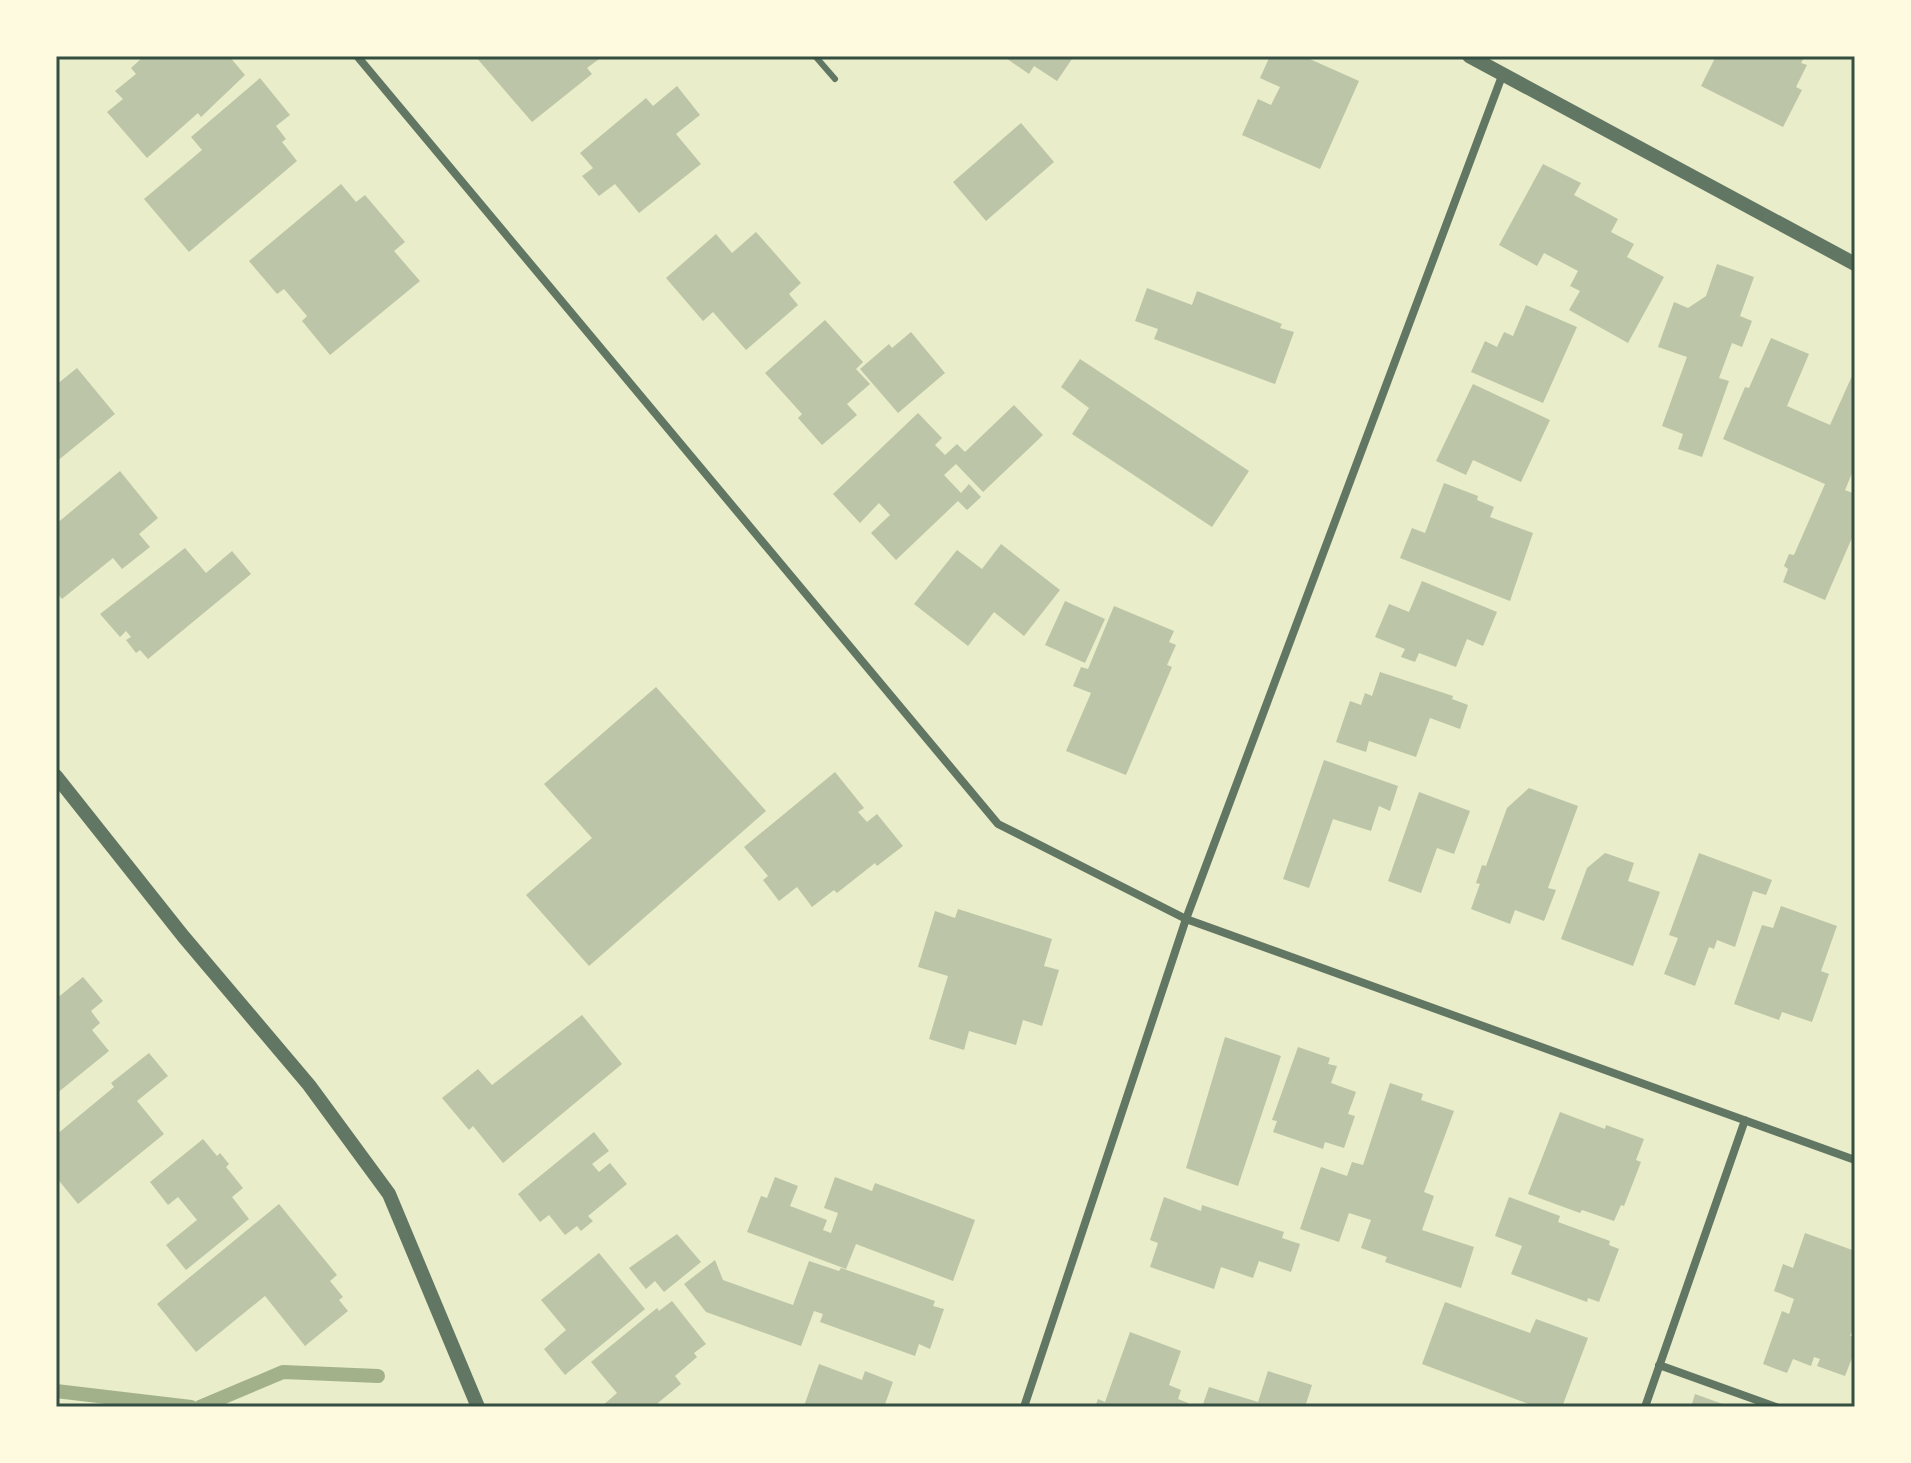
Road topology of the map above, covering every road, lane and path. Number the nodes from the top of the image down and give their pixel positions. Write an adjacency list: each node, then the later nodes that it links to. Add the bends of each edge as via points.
1 (357, 56): 8 (street, via 998,824)
2 (815, 56): 5 (lane)
3 (1469, 56): 4 (street)
4 (1502, 76): 6 (street); 8 (street)
5 (835, 79)
6 (1855, 264)
7 (56, 776): 12 (street, via 309,1085 389,1194)
8 (1186, 919): 9 (street); 13 (street)
9 (1745, 1120): 10 (street); 11 (street)
10 (1855, 1160)
11 (1659, 1365): 14 (street); 15 (street)
12 (478, 1407)
13 (1024, 1407)
14 (1645, 1407)
15 (1776, 1407)

